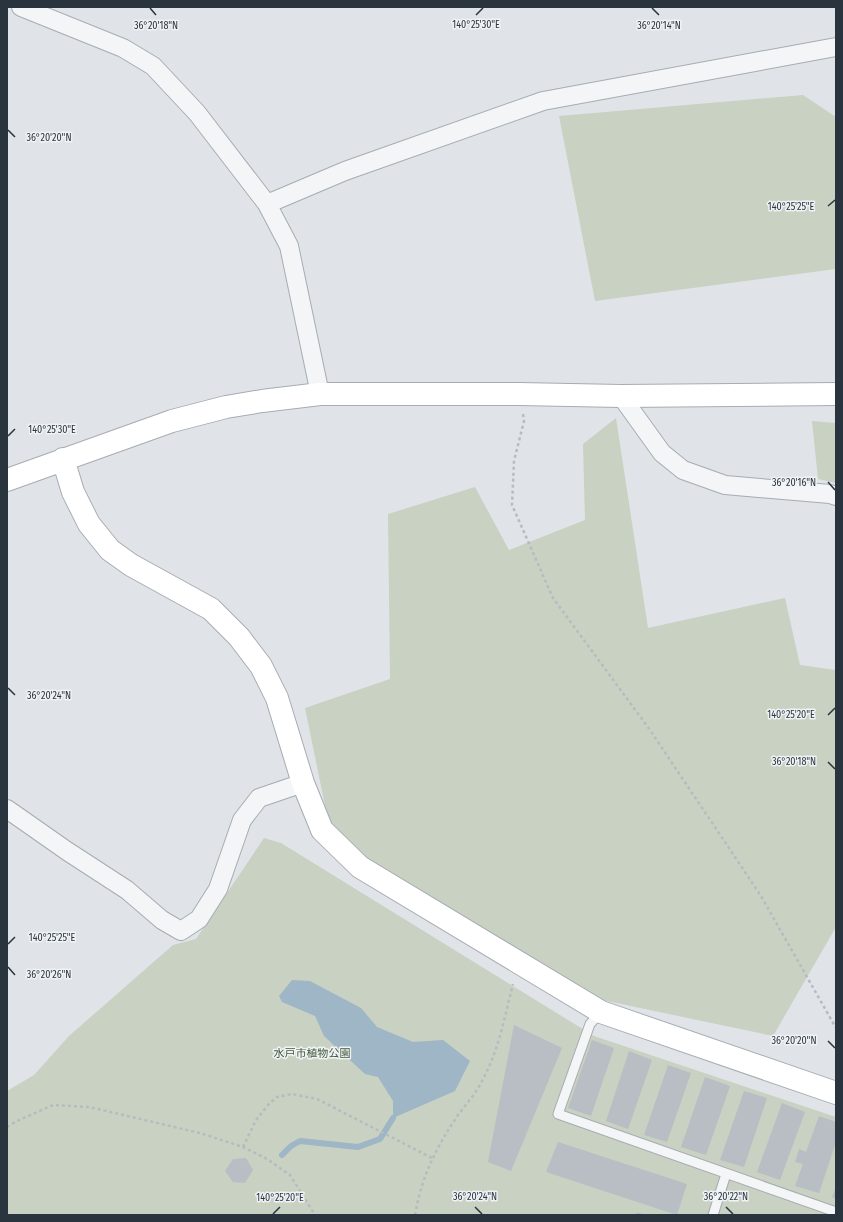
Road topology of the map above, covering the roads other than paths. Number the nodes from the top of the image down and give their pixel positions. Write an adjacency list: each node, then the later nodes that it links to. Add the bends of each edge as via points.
1 (21, 7): 3 (street, via 123,48 153,66 197,113)
2 (836, 47): 3 (street, via 543,101 345,171)
3 (267, 204): 4 (street, via 288,246)
4 (320, 394): 6 (street); 7 (street, via 226,407 172,421)
5 (836, 394): 6 (street)
6 (621, 396): 9 (street, via 662,453 683,470 725,485)
7 (63, 459): 8 (street); 10 (street, via 73,492 89,524 110,550 131,565 211,610 239,637 261,666 277,698)
8 (7, 480)
9 (836, 496)
10 (303, 783): 11 (street, via 259,798 242,820 218,889 199,919 181,932 162,920 127,890); 12 (street, via 322,830 360,867)
11 (7, 809)
12 (601, 1012): 13 (street); 14 (lane, via 590,1024 558,1114)
13 (836, 1093)
14 (726, 1174): 15 (lane); 16 (lane)
15 (836, 1212)
16 (712, 1215)

